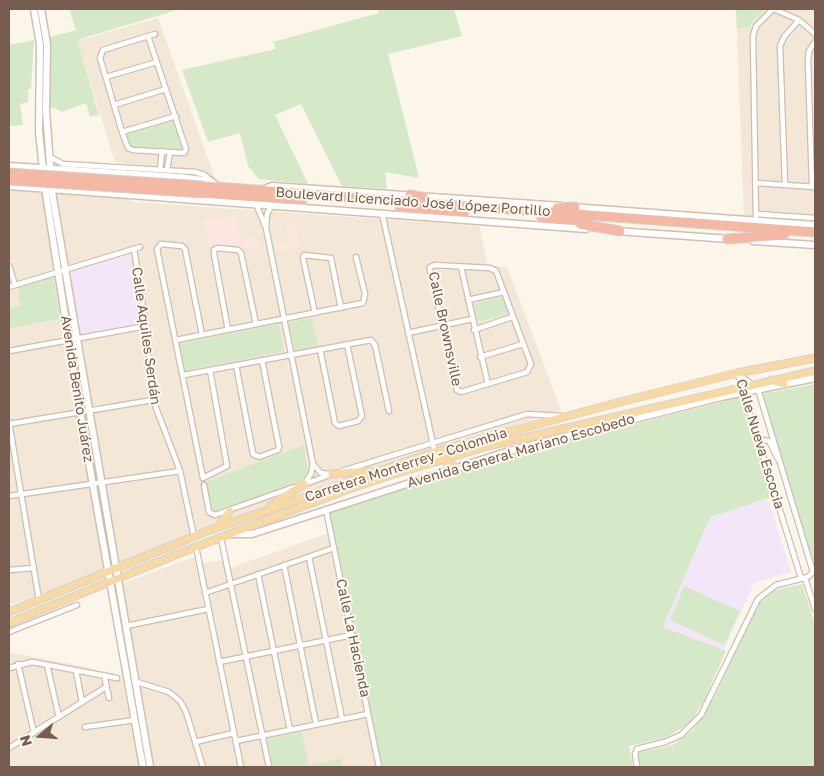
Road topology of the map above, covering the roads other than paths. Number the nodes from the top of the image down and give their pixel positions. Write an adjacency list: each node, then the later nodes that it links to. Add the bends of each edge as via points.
1 (34, 9): 12 (street, Avenida Benito Juárez, via 40,45)
2 (41, 9): 14 (street, Avenida Benito Juárez, via 46,44)
3 (773, 9): 4 (street); 36 (street, via 756,26 753,36)
4 (799, 20): 6 (street); 37 (street, via 780,46)
5 (155, 34): 7 (street)
6 (815, 34)
7 (148, 36): 9 (street); 10 (street, via 103,50 100,58)
8 (815, 42): 41 (street, via 809,51 808,61)
9 (157, 62): 10 (street); 11 (street)
10 (106, 78): 13 (street)
11 (166, 89): 13 (street); 15 (street)
12 (39, 101): 14 (street); 16 (street, Avenida Benito Juárez)
13 (114, 105): 17 (street)
14 (46, 111): 16 (street); 19 (street, Avenida Benito Juárez)
15 (176, 116): 17 (street); 21 (street, via 186,151)
16 (39, 118): 18 (street, Avenida Benito Juárez)
17 (122, 132): 20 (street, via 126,145 131,149)
18 (40, 135): 19 (street); 22 (street, Avenida Benito Juárez)
19 (48, 138): 23 (street, Avenida Benito Juárez)
20 (162, 152): 21 (street); 29 (street)
21 (170, 152): 30 (street)
22 (42, 156): 26 (street, via 38,165); 28 (street, Avenida Benito Juárez)
23 (50, 157): 25 (street, via 59,163); 28 (street, Avenida Benito Juárez)
24 (9, 166): 26 (street, Boulevard Licenciado José López Portillo)
25 (93, 166): 27 (street); 32 (street)
26 (32, 168): 28 (street, Boulevard Licenciado José López Portillo); 39 (street, via 39,178)
27 (132, 168): 29 (street); 34 (street)
28 (47, 170): 31 (street, Boulevard Licenciado José López Portillo); 42 (street, Avenida Benito Juárez)
29 (160, 170): 30 (street)
30 (168, 170): 40 (street, via 201,174)
31 (78, 171): 32 (street, Boulevard Licenciado José López Portillo); 43 (street, via 72,180)
32 (104, 172): 34 (street, Boulevard Licenciado José López Portillo)
33 (9, 173): 40 (highway, Boulevard Licenciado José López Portillo, bridge)
34 (121, 173): 40 (street, Boulevard Licenciado José López Portillo)
35 (9, 180): 40 (highway, Boulevard Licenciado José López Portillo, bridge)
36 (756, 183): 37 (street); 52 (street)
37 (785, 185): 41 (street)
38 (9, 186): 39 (street, Boulevard Licenciado José López Portillo)
39 (32, 187): 42 (street, Boulevard Licenciado José López Portillo)
40 (205, 187): 44 (highway, Boulevard Licenciado José López Portillo); 54 (highway, Boulevard Licenciado José López Portillo)
41 (813, 187)
42 (48, 188): 43 (street, Boulevard Licenciado José López Portillo); 68 (street, Avenida Benito Juárez); 69 (street, Avenida Benito Juárez)
43 (78, 191): 46 (street, Boulevard Licenciado José López Portillo)
44 (262, 191): 45 (street, Boulevard Licenciado José López Portillo, via 272,186); 47 (highway, Boulevard Licenciado José López Portillo)
45 (410, 195): 47 (highway); 49 (street, Boulevard Licenciado José López Portillo)
46 (256, 203): 48 (street, Boulevard Licenciado José López Portillo); 56 (street)
47 (447, 204): 50 (highway, Boulevard Licenciado José López Portillo)
48 (272, 205): 51 (street, Boulevard Licenciado José López Portillo); 56 (street, via 267,214)
49 (574, 207): 50 (highway); 52 (street, Boulevard Licenciado José López Portillo)
50 (528, 211): 58 (highway, Boulevard Licenciado José López Portillo)
51 (382, 213): 57 (street, Boulevard Licenciado José López Portillo); 84 (street)
52 (756, 217): 53 (street); 55 (street, Boulevard Licenciado José López Portillo)
53 (815, 218)
54 (558, 219): 57 (highway); 59 (highway, Boulevard Licenciado José López Portillo)
55 (815, 225)
56 (266, 228): 77 (street)
57 (620, 231): 61 (street, Boulevard Licenciado José López Portillo)
58 (815, 232)
59 (784, 235): 60 (highway, Boulevard Licenciado José López Portillo); 61 (highway)
60 (815, 237)
61 (727, 239): 62 (street, Boulevard Licenciado José López Portillo)
62 (815, 245)
63 (140, 247): 64 (street)
64 (134, 249): 68 (street); 80 (street, Calle Aquiles Serdán)
65 (356, 257): 74 (street, via 364,301)
66 (9, 266): 70 (street)
67 (461, 267): 72 (street, Calle Brownsville, via 494,269); 73 (street); 81 (street, Calle Brownsville, via 435,265 430,268)
68 (65, 269): 69 (street); 86 (street, Avenida Benito Juárez)
69 (58, 271): 70 (street); 87 (street, Avenida Benito Juárez)
70 (15, 285): 71 (street)
71 (9, 287)
72 (504, 292): 73 (street); 76 (street, Calle Brownsville)
73 (468, 300): 78 (street)
74 (341, 308): 75 (street); 75 (street, via 331,258 303,256)
75 (315, 313): 77 (street)
76 (512, 317): 83 (street); 90 (street, Calle Brownsville)
77 (284, 319): 79 (street); 93 (street)
78 (472, 319): 81 (street); 83 (street)
79 (256, 324): 82 (street); 82 (street, via 242,253 214,250)
80 (146, 326): 86 (street); 109 (street, Calle Aquiles Serdán)
81 (442, 326): 84 (street); 104 (street, Calle Brownsville, via 457,390 461,392)
82 (228, 330): 85 (street)
83 (474, 330): 94 (street)
84 (408, 333): 115 (street)
85 (202, 335): 88 (street); 88 (street, via 185,249 175,245 158,246)
86 (76, 339): 87 (street); 110 (street, Avenida Benito Juárez)
87 (69, 340): 92 (street); 111 (street, Avenida Benito Juárez)
88 (176, 340): 101 (street)
89 (347, 344): 91 (street); 91 (street, via 362,413 361,419 336,426); 112 (street, via 371,340 375,345)
90 (523, 344): 94 (street); 104 (street, Calle Brownsville, via 531,364 530,370)
91 (320, 349): 93 (street)
92 (9, 351)
93 (291, 354): 96 (street); 120 (street)
94 (480, 357): 104 (street)
95 (815, 358): 100 (main road, Carretera Monterrey - Colombia)
96 (262, 360): 97 (street); 97 (street, via 279,447 256,457)
97 (236, 365): 98 (street)
98 (210, 370): 101 (street); 101 (street, via 227,466 203,478)
99 (815, 371): 103 (main road, Carretera Monterrey - Colombia)
100 (738, 374): 105 (street, Calle Nueva Escocia); 107 (street, Calle Nueva Escocia); 113 (main road, Carretera Monterrey - Colombia)
101 (184, 375)
102 (815, 378): 106 (street, Avenida General Mariano Escobedo)
103 (771, 380): 105 (main road, Carretera Monterrey - Colombia); 106 (main road)
104 (488, 384)
105 (751, 384): 107 (main road, Carretera Monterrey - Colombia); 108 (street, Calle Nueva Escocia)
106 (784, 384): 108 (street, Avenida General Mariano Escobedo)
107 (742, 389): 108 (street, Avenida General Mariano Escobedo); 116 (street, Calle Nueva Escocia); 118 (main road, Carretera Monterrey - Colombia, via 488,446); 121 (street, Avenida General Mariano Escobedo)
108 (758, 389): 119 (street, Calle Nueva Escocia)
109 (153, 400): 110 (street); 123 (street, Calle Aquiles Serdán)
110 (88, 411): 111 (street); 125 (street, Avenida Benito Juárez)
111 (80, 412): 114 (street); 125 (street, Avenida Benito Juárez)
112 (389, 412)
113 (567, 416): 115 (street, via 527,414); 117 (main road, Carretera Monterrey - Colombia)
114 (9, 423): 128 (street)
115 (432, 442): 117 (street); 124 (street)
116 (760, 445): 119 (street, via 763,440 769,441); 145 (street, Calle Nueva Escocia)
117 (434, 452): 118 (street); 122 (main road, Carretera Monterrey - Colombia)
118 (440, 461): 121 (main road); 134 (main road, Carretera Monterrey - Colombia, via 346,490)
119 (780, 462): 145 (street, Calle Nueva Escocia, via 813,572)
120 (313, 464): 124 (street, via 321,472); 126 (street)
121 (456, 468): 131 (street, Avenida General Mariano Escobedo)
122 (378, 470): 124 (main road); 132 (main road, Carretera Monterrey - Colombia)
123 (180, 471): 125 (street); 135 (street, Calle Aquiles Serdán)
124 (332, 474): 126 (street)
125 (96, 483): 128 (street); 143 (street, Avenida Benito Juárez)
126 (304, 484): 130 (street); 132 (main road)
127 (204, 485): 130 (street, via 211,514 216,516)
128 (21, 494): 129 (street); 141 (street)
129 (9, 496)
130 (230, 510): 133 (main road)
131 (326, 510): 134 (street, Avenida General Mariano Escobedo, via 252,534); 138 (street, Calle La Hacienda)
132 (260, 512): 133 (main road, Carretera Monterrey - Colombia)
133 (217, 528): 135 (main road, Carretera Monterrey - Colombia)
134 (231, 534): 136 (main road, Carretera Monterrey - Colombia)
135 (194, 537): 143 (main road, Carretera Monterrey - Colombia)
136 (221, 538): 137 (main road, Carretera Monterrey - Colombia); 147 (street)
137 (196, 547): 146 (main road, Carretera Monterrey - Colombia); 148 (street)
138 (334, 548): 139 (street); 157 (street, Calle La Hacienda)
139 (309, 557): 140 (street); 158 (street)
140 (284, 565): 144 (street); 159 (street)
141 (34, 568): 142 (street); 149 (street)
142 (9, 570)
143 (112, 570): 146 (street, Avenida Benito Juárez); 149 (main road, Carretera Monterrey - Colombia)
144 (258, 574): 147 (street); 160 (street)
145 (803, 578): 152 (street, Calle Nueva Escocia); 193 (street, via 776,586 758,599 701,715 681,735 637,749)
146 (114, 580): 154 (main road, Carretera Monterrey - Colombia); 155 (street, Avenida Benito Juárez); 169 (street, Avenida Benito Juárez)
147 (232, 584): 148 (street); 161 (street)
148 (205, 593): 151 (street)
149 (39, 600): 153 (main road, Carretera Monterrey - Colombia)
150 (76, 604): 156 (street)
151 (208, 609): 155 (street); 162 (street)
152 (815, 609)
153 (9, 612)
154 (9, 623)
155 (126, 626): 170 (street, Avenida Benito Juárez)
156 (9, 632)
157 (352, 635): 158 (street); 174 (street, Calle La Hacienda)
158 (326, 640): 159 (street); 176 (street)
159 (300, 646): 160 (street); 178 (street)
160 (273, 651): 161 (street); 180 (street)
161 (246, 656): 162 (street); 183 (street)
162 (219, 662): 182 (street)
163 (18, 664): 164 (street); 165 (street); 181 (street)
164 (47, 665): 166 (street); 175 (street)
165 (9, 668)
166 (76, 671): 167 (street); 173 (street)
167 (104, 675): 168 (street); 171 (street)
168 (117, 678)
169 (127, 678): 170 (street); 177 (street, Avenida Benito Juárez)
170 (135, 681): 185 (street, via 169,692 180,701); 188 (street, Avenida Benito Juárez)
171 (106, 687): 172 (street); 173 (street)
172 (108, 698)
173 (82, 702): 175 (street)
174 (368, 714): 176 (street); 192 (street, Calle La Hacienda)
175 (59, 717): 181 (street)
176 (342, 719): 178 (street)
177 (134, 720): 179 (street); 187 (street, Avenida Benito Juárez)
178 (316, 724): 180 (street)
179 (85, 727)
180 (290, 730): 183 (street)
181 (34, 733): 186 (street)
182 (234, 733): 184 (street); 185 (street)
183 (263, 735): 184 (street); 191 (street)
184 (236, 741): 190 (street)
185 (195, 742): 189 (street)
186 (9, 748)
187 (143, 767)
188 (150, 767)
189 (202, 767)
190 (241, 767)
191 (269, 767)
192 (379, 767)
193 (637, 767)

